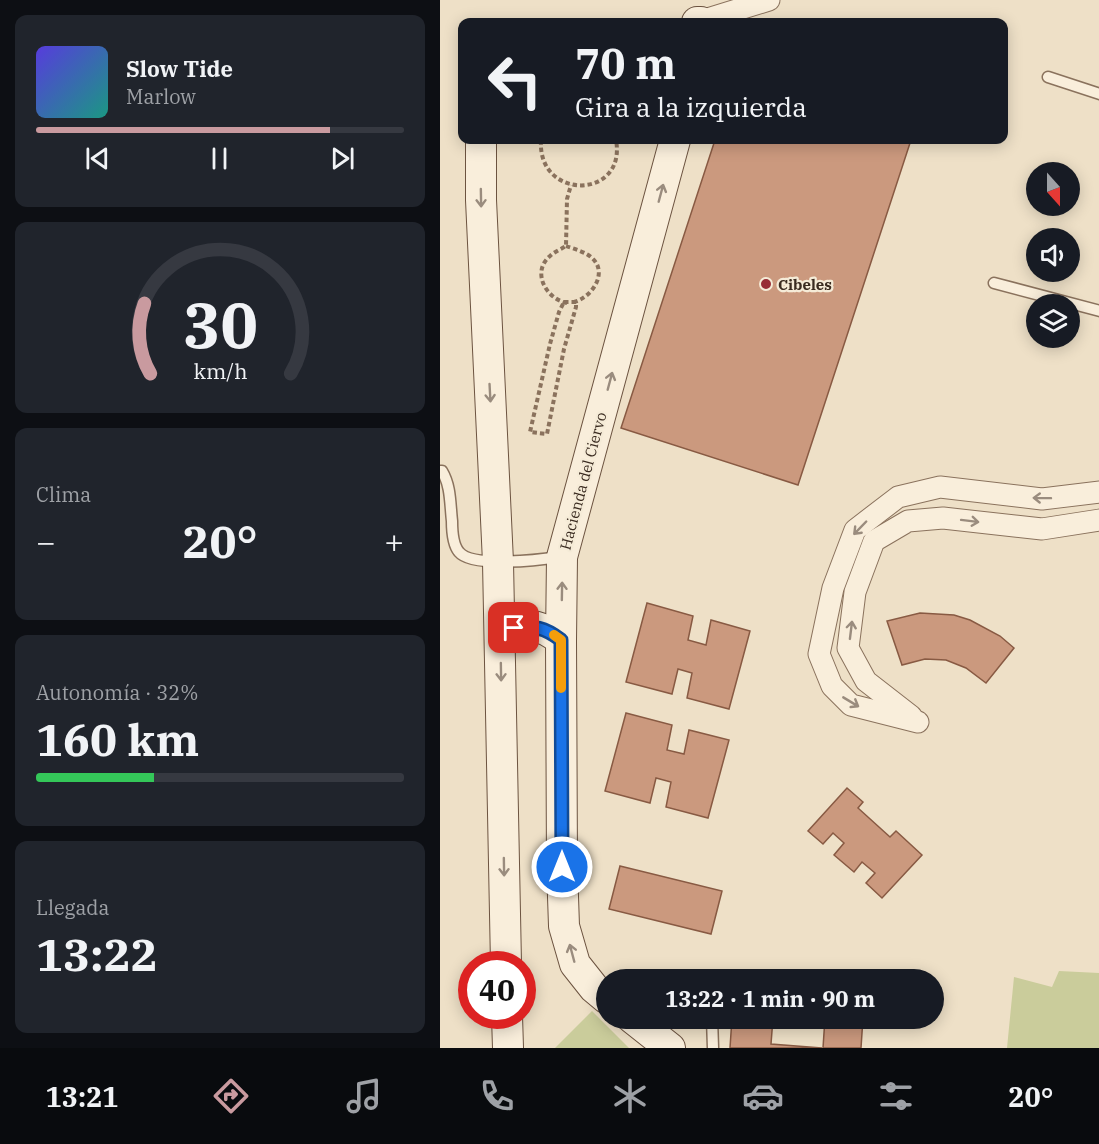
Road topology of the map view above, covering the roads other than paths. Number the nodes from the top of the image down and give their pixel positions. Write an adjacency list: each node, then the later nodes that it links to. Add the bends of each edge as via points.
1 (769, 0): 2 (street)
2 (713, 18)
3 (1048, 77): 4 (lane)
4 (1100, 94)
5 (481, 144): 13 (street, one-way to 13)
6 (674, 144): 12 (street, Hacienda del Ciervo, one-way to 6)
7 (994, 283): 8 (lane)
8 (1100, 311)
9 (440, 471): 13 (lane, via 448,482 458,551 467,559)
10 (1100, 492): 11 (street, one-way to 11, via 1043,499 940,487 898,497 855,530 833,588 819,654 832,687 851,705 918,722 866,681 848,648 855,592 874,541 882,536 908,520 943,518 1042,529)
11 (1100, 520)
12 (562, 557): 13 (lane); 15 (street, Hacienda del Ciervo, one-way to 12)
13 (498, 562): 14 (street)
14 (500, 639): 15 (street, via 514,628 534,626); 16 (street, one-way to 16)
15 (561, 640): 17 (street, Hacienda del Ciervo, one-way to 15, via 575,964 564,926)
16 (506, 951)
17 (596, 990)
18 (507, 1029): 21 (street)
19 (649, 1029): 22 (street)
20 (712, 1029): 23 (lane)
21 (508, 1048)
22 (670, 1048)
23 (713, 1048)

